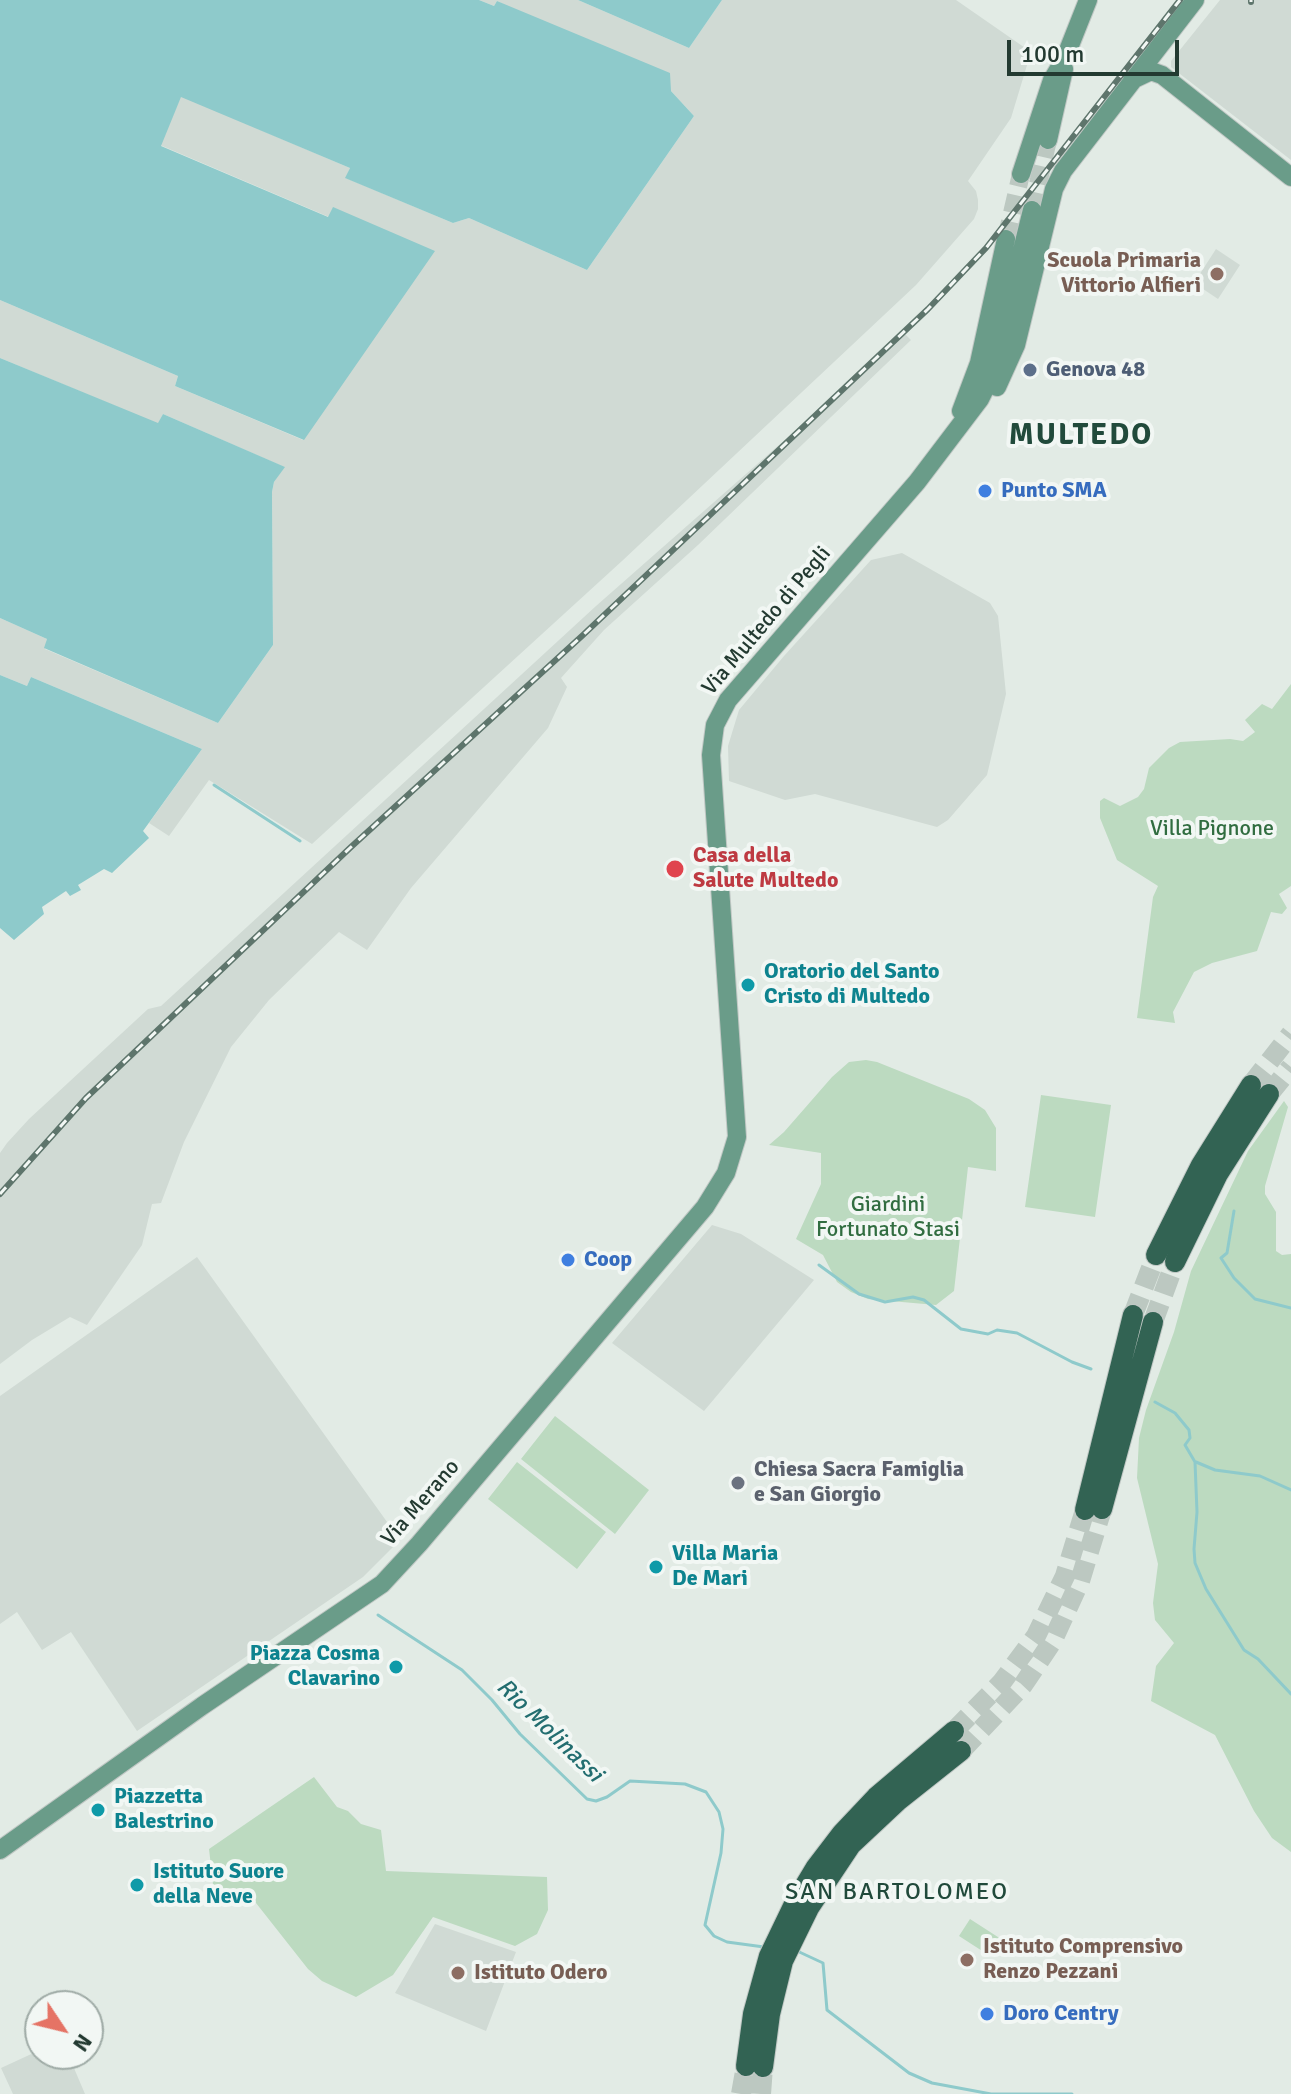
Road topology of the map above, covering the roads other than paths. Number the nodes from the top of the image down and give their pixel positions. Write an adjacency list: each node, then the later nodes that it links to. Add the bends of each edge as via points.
1 (1088, 0): 4 (main road)
2 (1195, 0): 3 (main road, Via Multedo di Pegli)
3 (1166, 37): 5 (main road, via 1155,64); 6 (main road, Via Multedo di Pegli)
4 (1065, 58): 7 (main road); 8 (main road, via 1052,80)
5 (1162, 75): 6 (main road, via 1151,71); 9 (main road)
6 (1129, 83): 13 (main road, Via Multedo di Pegli, via 1054,189)
7 (1048, 140)
8 (1021, 174)
9 (1291, 177)
10 (1032, 210): 14 (main road)
11 (1006, 239): 12 (main road, Via Multedo di Pegli)
12 (1002, 263): 14 (main road, Via Multedo di Pegli, via 999,312); 15 (main road, Via Multedo di Pegli)
13 (1024, 314): 14 (main road); 15 (main road, Via Multedo di Pegli, via 997,387)
14 (1005, 319): 15 (main road, Via Multedo di Pegli, via 990,379)
15 (958, 430): 16 (main road, Via Multedo di Pegli, via 728,700 715,725 711,755)
16 (734, 1072): 23 (main road, Via Merano, via 734,1151 705,1207 382,1584)
17 (1251, 1085): 18 (highway, via 1201,1165 1165,1258)
18 (1269, 1094)
19 (1133, 1315): 20 (highway, via 1093,1509)
20 (1153, 1322)
21 (954, 1731): 22 (highway, via 876,1797 809,1878 769,1956 753,2014 754,2066 783,1961 816,1898 851,1845)
22 (961, 1751)
23 (0, 1850)

